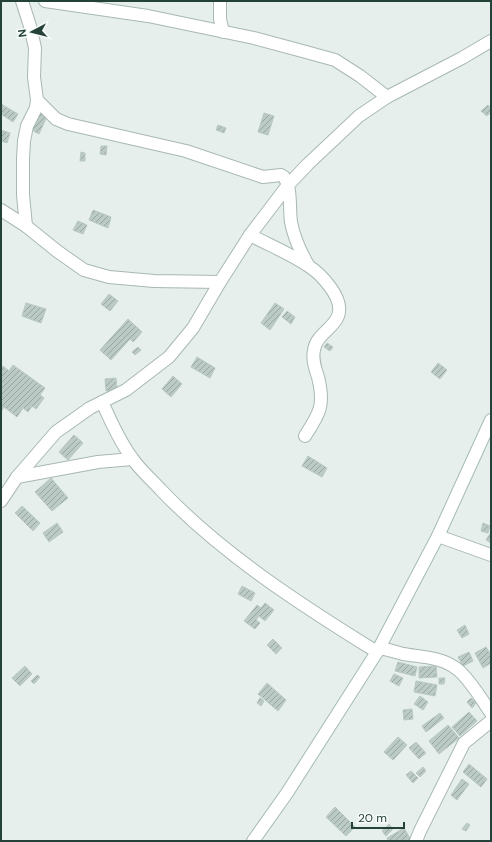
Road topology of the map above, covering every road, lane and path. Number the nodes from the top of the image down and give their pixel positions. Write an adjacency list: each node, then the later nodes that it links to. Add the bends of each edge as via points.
1 (22, 1): 8 (street, via 35,48 34,77)
2 (45, 1): 4 (street)
3 (220, 1): 5 (street)
4 (73, 3): 5 (street)
5 (223, 32): 7 (street, via 335,60)
6 (491, 41): 7 (street)
7 (387, 97): 9 (street, via 359,116)
8 (37, 100): 9 (street, via 56,119 68,124 186,150 263,177 280,175); 11 (street, via 27,126 22,159)
9 (288, 185): 12 (street); 13 (street, via 291,222 296,243)
10 (1, 210): 11 (street)
11 (26, 226): 14 (street, via 84,270 109,277 154,281)
12 (250, 236): 13 (street); 14 (street)
13 (308, 265): 17 (street, via 328,284 339,301 339,314 314,349 314,363 322,401 317,418)
14 (220, 282): 15 (street, via 193,328 169,357 126,390)
15 (102, 402): 18 (street, via 118,437); 19 (street, via 56,432)
16 (491, 420): 21 (street)
17 (305, 436)
18 (132, 459): 19 (street, via 98,462); 23 (street, via 175,505 215,541 324,619)
19 (17, 477): 20 (street)
20 (1, 501)
21 (438, 536): 22 (street); 23 (street)
22 (491, 555)
23 (378, 650): 24 (street, via 427,657 448,663 462,674); 26 (street, via 287,793)
24 (491, 713)
25 (491, 721): 27 (street, via 464,743)
26 (253, 841)
27 (416, 841)

